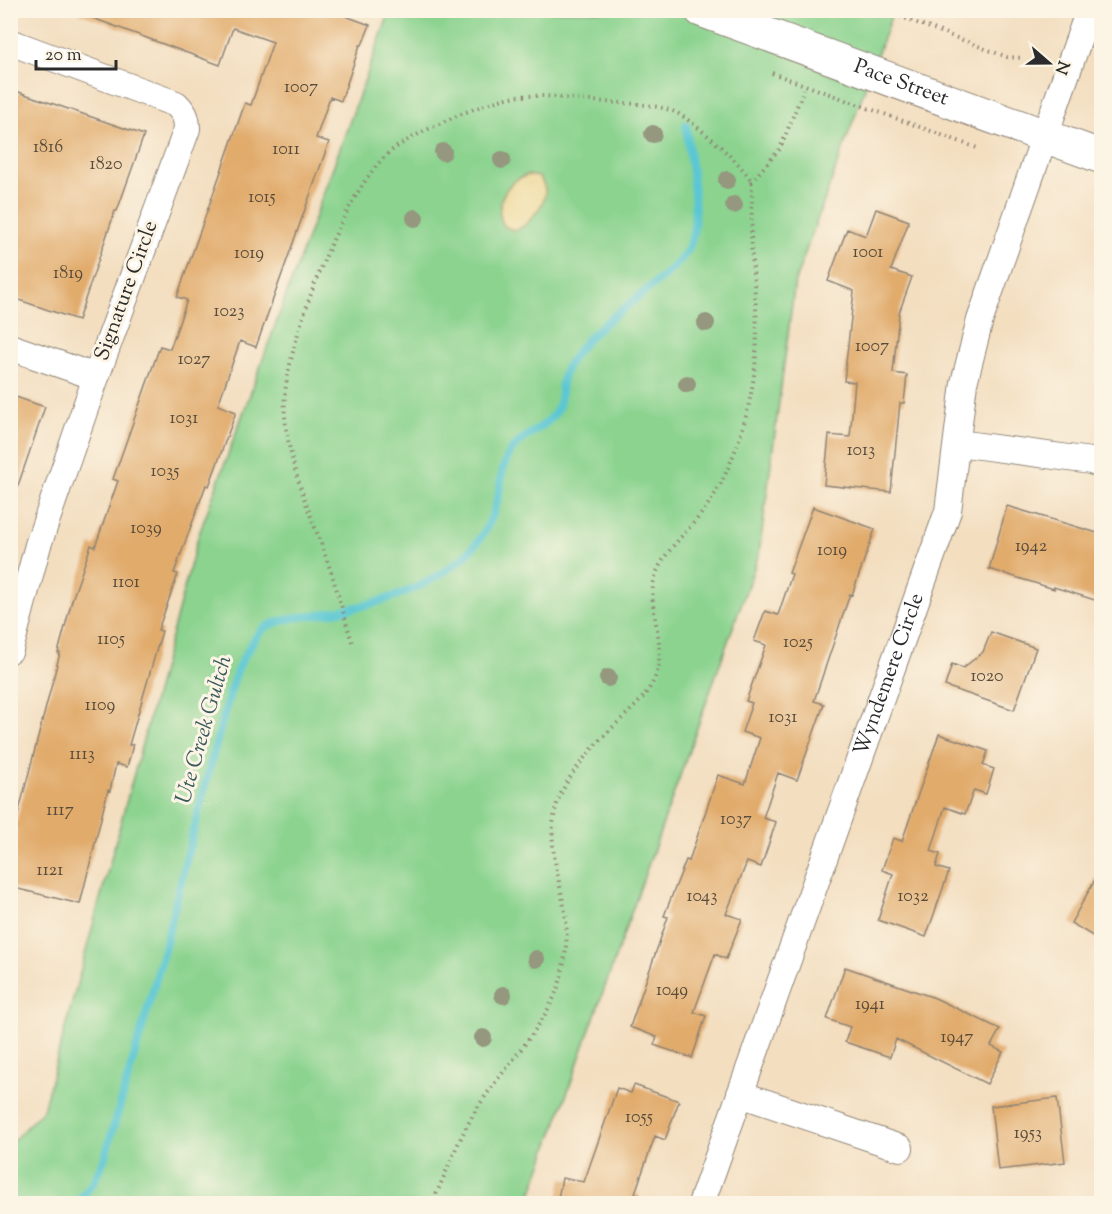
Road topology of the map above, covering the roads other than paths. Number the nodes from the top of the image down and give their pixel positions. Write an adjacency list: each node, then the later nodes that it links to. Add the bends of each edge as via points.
1 (701, 10): 4 (main road, Pace Street)
2 (1089, 10): 4 (street, Wyndemere Circle)
3 (10, 42): 7 (street, Signature Circle, via 176,104 186,114 187,129)
4 (1045, 136): 5 (main road, Pace Street); 8 (street, Wyndemere Circle, via 971,353)
5 (1101, 157)
6 (10, 347): 7 (street)
7 (96, 377): 10 (street, Signature Circle, via 38,545)
8 (958, 444): 9 (street); 11 (street, Wyndemere Circle, via 948,511)
9 (1101, 465)
10 (10, 650)
11 (740, 1094): 12 (street); 13 (street, Wyndemere Circle)
12 (900, 1148)
13 (701, 1203)

